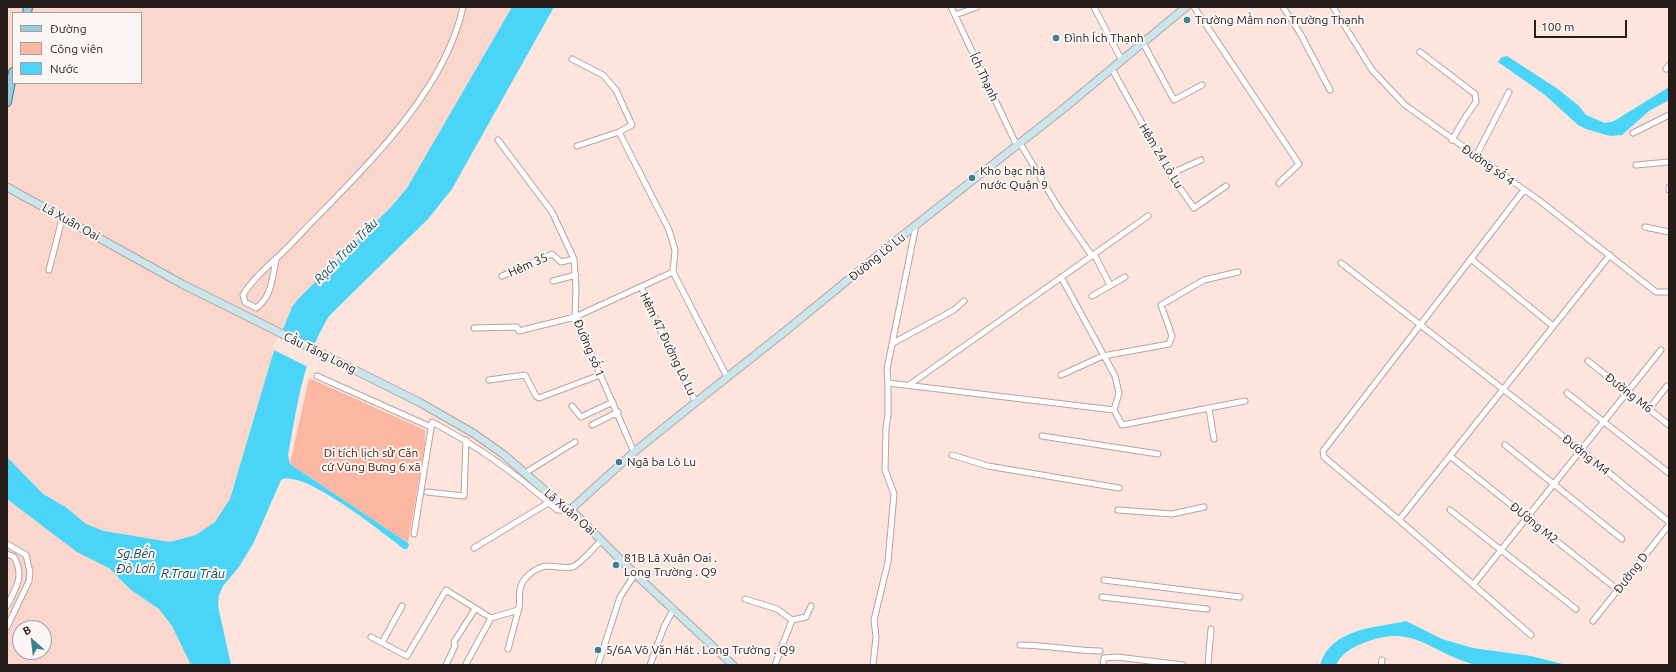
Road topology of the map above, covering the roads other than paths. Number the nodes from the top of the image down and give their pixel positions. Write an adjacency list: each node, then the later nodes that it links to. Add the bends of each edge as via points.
1 (463, 7): 46 (street, via 458,30 429,88 403,124)
2 (951, 7): 9 (street, Ích Thạnh)
3 (977, 7): 9 (street)
4 (1094, 7): 13 (street)
5 (1186, 7): 10 (main road, Đường Lò Lu)
6 (1194, 7): 32 (street, via 1299,164)
7 (1283, 7): 17 (street)
8 (1333, 7): 24 (street, Đường số 4, via 1372,70 1405,105)
9 (955, 15): 25 (street, Ích Thạnh)
10 (1143, 43): 13 (main road, Đường Lò Lu); 16 (street, via 1174,100)
11 (1420, 52): 24 (street, via 1474,94 1476,102)
12 (572, 59): 21 (street, via 603,75 616,90 632,125)
13 (1122, 61): 14 (main road, Đường Lò Lu)
14 (1112, 69): 25 (main road, Đường Lò Lu); 31 (street, Hẻm 24 Lò Lu)
15 (12, 81): 19 (main road)
16 (1202, 85)
17 (1330, 90)
18 (1509, 92): 27 (street)
19 (7, 102)
20 (1669, 116): 22 (street)
21 (619, 132): 26 (street); 51 (street, via 669,230 675,250)
22 (1633, 133)
23 (498, 140): 47 (street, Đường số 1, via 552,212)
24 (1452, 140): 27 (street, Đường số 4)
25 (1018, 145): 40 (main road, Đường Lò Lu); 43 (street, Ích Thạnh)
26 (577, 146)
27 (1476, 156): 36 (street, Đường số 4)
28 (1201, 160): 31 (street)
29 (1669, 162): 30 (street)
30 (1636, 165)
31 (1170, 174): 33 (street, Hẻm 24 Lò Lu, via 1194,208)
32 (1279, 183)
33 (1226, 186)
34 (7, 187): 45 (main road, Lã Xuân Oai)
35 (1669, 187): 37 (street)
36 (1524, 190): 44 (street, Đường số 4); 48 (street)
37 (1669, 190)
38 (1148, 216): 43 (street)
39 (61, 223): 50 (street)
40 (916, 224): 67 (street); 74 (main road, Đường Lò Lu)
41 (1645, 227): 42 (street)
42 (1669, 232)
43 (1093, 255): 55 (street); 58 (street, Ích Thạnh)
44 (1610, 255): 60 (street, Đường số 4, via 1656,292); 65 (street)
45 (134, 256): 101 (main road, Cầu Tăng Long, via 207,296 437,411)
46 (276, 260): 46 (street, via 248,287 243,295 245,302 256,308 264,302 271,285)
47 (574, 260): 53 (street, Đường số 1); 54 (street, Hẻm 35, via 561,262 552,254)
48 (1471, 260): 64 (street); 65 (street)
49 (1341, 263): 64 (street, Đường M4)
50 (49, 270)
51 (673, 272): 59 (street); 74 (street)
52 (1238, 272): 69 (street, via 1204,280 1161,305 1172,336 1169,344)
53 (576, 275): 57 (street); 63 (street, Đường số 1)
54 (502, 276)
55 (1061, 277): 69 (street); 77 (street)
56 (1125, 277): 58 (street)
57 (553, 281)
58 (1110, 285): 61 (street)
59 (641, 287): 63 (street); 84 (street, Hẻm 47 Đường Lò Lu)
60 (1669, 292)
61 (1092, 296)
62 (964, 301): 67 (street, via 954,310)
63 (575, 317): 66 (street, via 519,331 517,327); 71 (street, Đường số 1)
64 (1420, 325): 79 (street, Đường M4); 116 (street, via 1323,451 1324,457)
65 (1553, 326): 79 (street)
66 (474, 328)
67 (893, 343): 76 (street, via 887,369)
68 (1661, 350): 80 (street)
69 (1103, 356): 72 (street); 87 (street, via 1114,376 1119,393)
70 (1588, 361): 80 (street, Đường M6)
71 (600, 375): 75 (street, via 539,398 525,375); 83 (street, Đường số 1)
72 (1061, 375)
73 (317, 376): 91 (street)
74 (727, 377): 84 (main road, Đường Lò Lu)
75 (489, 380)
76 (888, 383): 77 (street); 158 (street, via 884,470 894,494 894,505 888,562 874,620 876,637)
77 (909, 385): 87 (street)
78 (1667, 386): 86 (street)
79 (1503, 389): 99 (street, Đường M4); 104 (street)
80 (1627, 392): 86 (street, Đường M6); 90 (street)
81 (1567, 393): 90 (street)
82 (1245, 401): 88 (street)
83 (612, 402): 85 (street, via 581,418); 89 (street, Đường số 1)
84 (696, 402): 100 (main road, Đường Lò Lu)
85 (572, 406)
86 (1649, 409): 93 (street, Đường M6)
87 (1114, 410): 88 (street, via 1122,425)
88 (1209, 410): 95 (street)
89 (618, 412): 92 (street); 100 (street, Đường số 1)
90 (1604, 421): 99 (street); 105 (street)
91 (432, 424): 96 (street); 119 (street)
92 (592, 425)
93 (1669, 425)
94 (1042, 436): 102 (street)
95 (1214, 439)
96 (466, 440): 109 (street, via 464,496); 110 (street, via 511,471)
97 (575, 442): 106 (street)
98 (1505, 444): 107 (street)
99 (1581, 450): 107 (street); 117 (street, Đường M4)
100 (634, 452): 112 (main road, Đường Lò Lu)
101 (503, 454): 106 (main road, Lã Xuân Oai)
102 (1158, 454)
103 (952, 455): 108 (street, via 988,466)
104 (1450, 456): 115 (street, ĐƯờng M2); 116 (street)
105 (1669, 472)
106 (526, 473): 112 (main road, Lã Xuân Oai, via 562,506)
107 (1553, 484): 115 (street); 120 (street)
108 (1119, 488)
109 (427, 492)
110 (548, 503): 112 (street, via 557,510); 123 (street)
111 (1204, 507): 113 (street, via 1172,514)
112 (570, 510): 121 (main road, Lã Xuân Oai)
113 (1118, 510)
114 (1450, 510): 124 (street)
115 (1527, 517): 124 (street); 129 (street, ĐƯờng M2)
116 (1399, 520): 128 (street)
117 (1669, 522)
118 (1669, 525): 129 (street, Đường D)
119 (414, 534)
120 (1622, 539)
121 (602, 540): 126 (main road, Lã Xuân Oai); 136 (street, via 572,567 546,566 528,575 520,589)
122 (7, 544): 144 (street, via 26,555 30,572 29,581)
123 (474, 548)
124 (1501, 550): 128 (street); 139 (street)
125 (7, 554): 133 (street, via 14,557 20,571 20,579)
126 (634, 574): 140 (main road, Lã Xuân Oai); 154 (street, via 620,597)
127 (1104, 580): 131 (street)
128 (1473, 585): 146 (street)
129 (1618, 590): 143 (street, Đường D)
130 (1102, 597): 138 (street)
131 (1240, 597)
132 (745, 599): 142 (street, via 777,609)
133 (7, 606)
134 (402, 606): 148 (street)
135 (811, 606): 142 (street, via 806,617)
136 (519, 608): 141 (street); 150 (street)
137 (475, 609): 141 (street); 148 (street, via 446,590 407,656); 153 (street, via 454,642 455,646)
138 (1208, 609)
139 (1576, 609)
140 (673, 610): 155 (street, via 664,626); 156 (main road, Lã Xuân Oai)
141 (491, 618): 152 (street)
142 (792, 620): 157 (street)
143 (1593, 621)
144 (7, 627)
145 (1211, 629): 161 (street)
146 (1531, 635)
147 (371, 637): 148 (street)
148 (382, 643)
149 (1020, 645): 151 (street)
150 (508, 649)
151 (1100, 651)
152 (466, 664)
153 (446, 665)
154 (598, 665)
155 (650, 665)
156 (733, 665)
157 (775, 665)
158 (873, 665)
159 (1103, 665): 160 (street, via 1104,658 1117,657)
160 (1183, 665)
161 (1208, 665)

